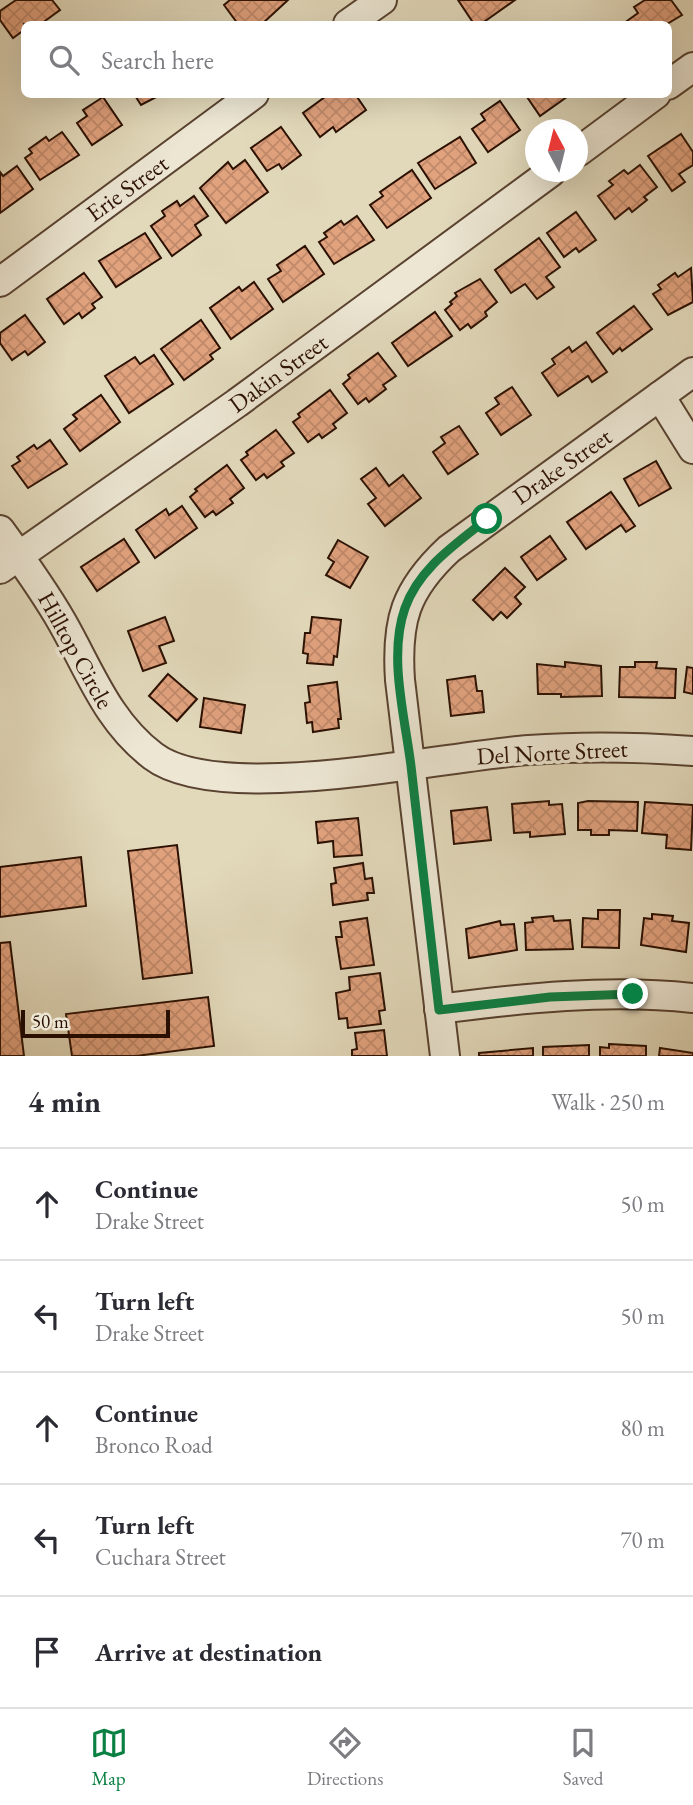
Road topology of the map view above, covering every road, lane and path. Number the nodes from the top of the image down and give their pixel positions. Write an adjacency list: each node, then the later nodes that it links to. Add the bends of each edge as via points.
1 (382, 0): 2 (street)
2 (352, 21)
3 (693, 67): 4 (street)
4 (672, 82)
5 (249, 98): 9 (street, Erie Street)
6 (651, 98): 7 (street)
7 (588, 145)
8 (537, 182): 14 (street, Dakin Street, via 237,403)
9 (0, 282)
10 (693, 372): 11 (street, Drake Street)
11 (660, 396): 12 (street); 16 (street, Drake Street, via 449,549 414,589 401,620 398,652)
12 (693, 449)
13 (0, 530): 14 (street, Hilltop Circle)
14 (9, 562): 16 (street, Hilltop Circle, via 64,625 111,715 166,764 184,772 225,778 280,778)
15 (693, 751): 16 (street, Del Norte Street, via 569,748)
16 (410, 764): 18 (street, Drake Street)
17 (693, 998): 18 (street, via 633,994 550,997)
18 (439, 1010): 19 (street, Drake Street)
19 (445, 1056)

